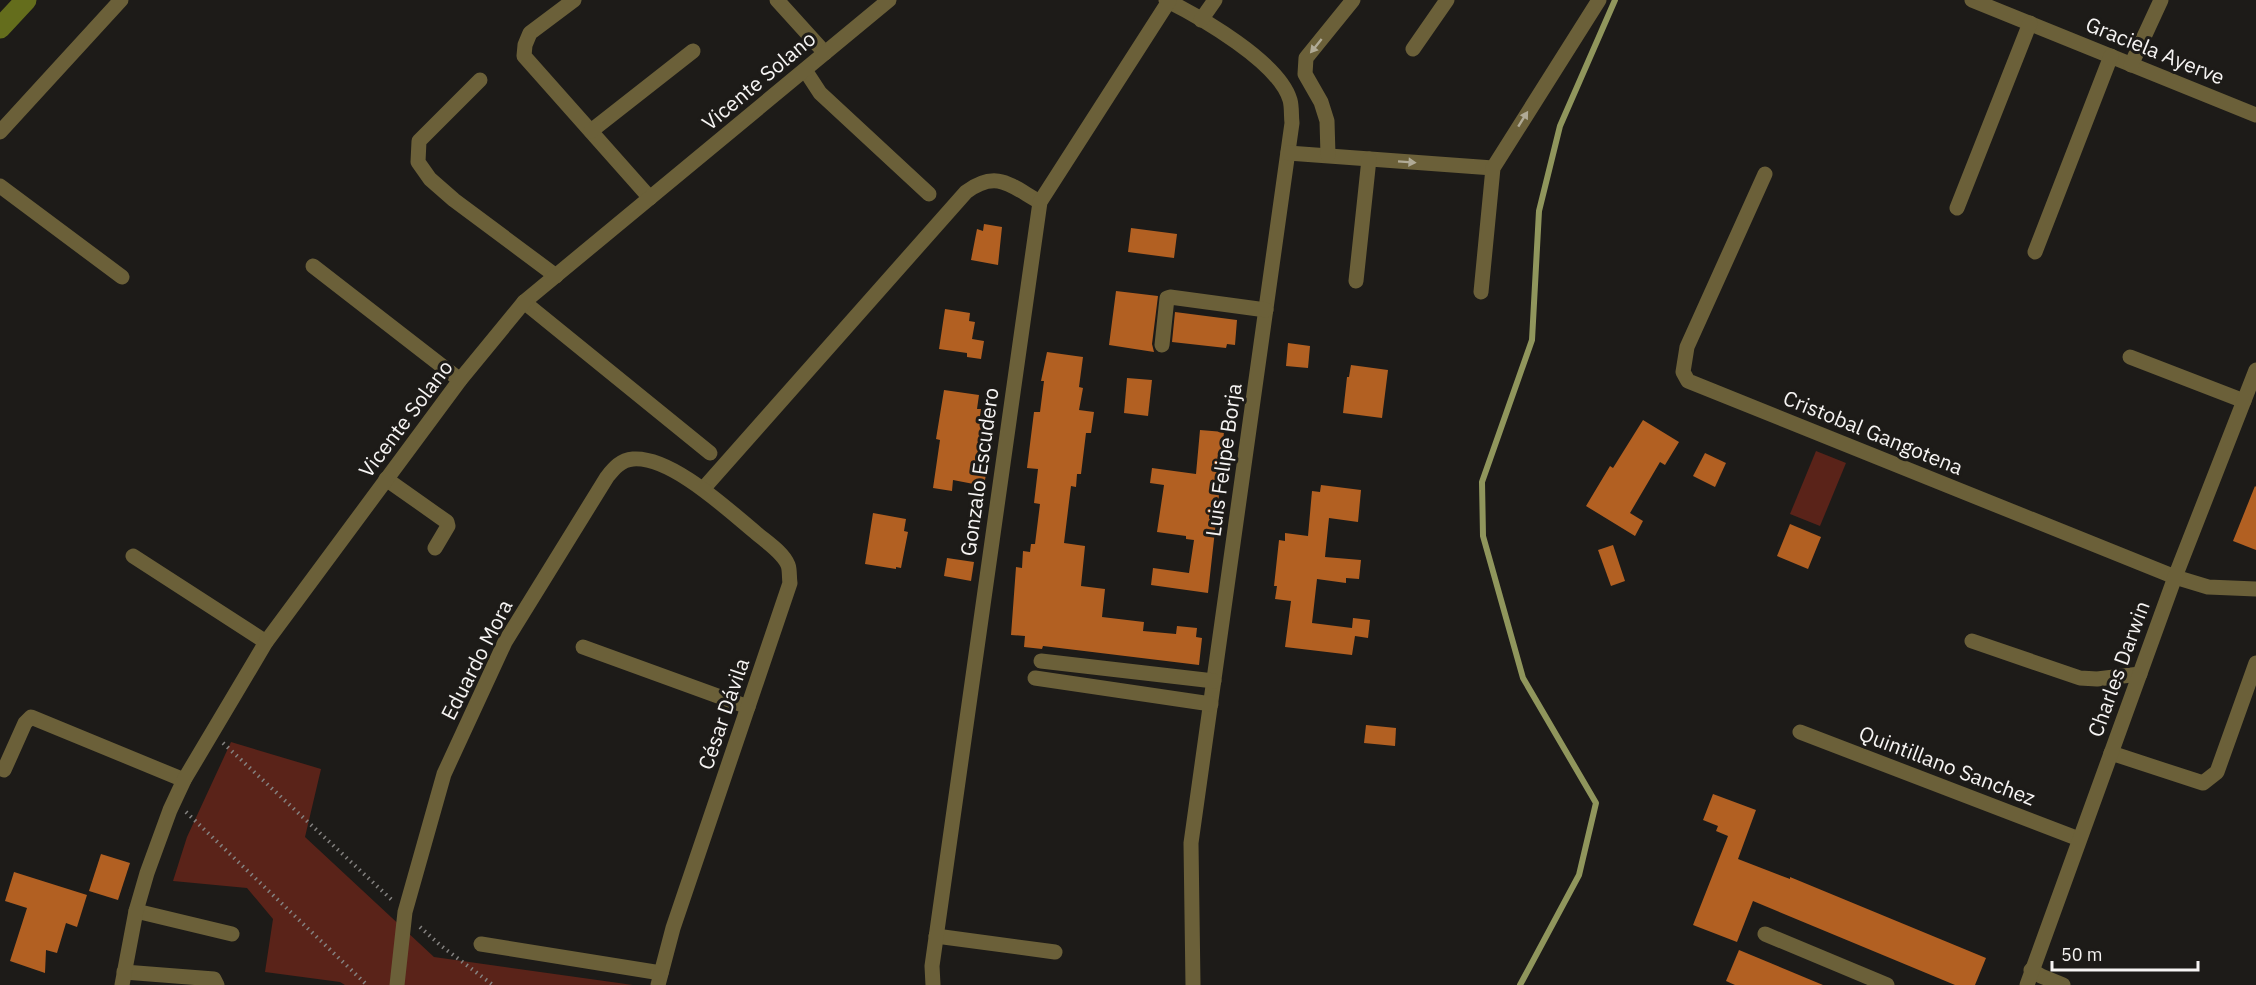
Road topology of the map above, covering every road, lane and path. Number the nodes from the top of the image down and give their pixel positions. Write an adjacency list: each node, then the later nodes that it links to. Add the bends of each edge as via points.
1 (121, 0): 23 (street)
2 (574, 0): 22 (street, via 530,33 524,56)
3 (777, 0): 16 (street)
4 (889, 0): 16 (street, Vicente Solano)
5 (1215, 0): 12 (street)
6 (1353, 0): 25 (street, one-way to 25, via 1306,58 1305,74 1327,121)
7 (1447, 0): 14 (street)
8 (1599, 0): 27 (street, one-way to 8)
9 (1972, 0): 13 (street, Graciela Ayerve)
10 (2161, 0): 18 (street)
11 (1167, 1): 12 (street, Luis Felipe Borja); 32 (street, Gonzalo Escudero)
12 (1201, 20): 24 (street, Luis Felipe Borja, via 1267,65 1282,85 1290,99)
13 (2030, 23): 17 (street, Graciela Ayerve); 33 (street)
14 (1413, 49)
15 (693, 51): 22 (street)
16 (825, 53): 19 (street, Vicente Solano)
17 (2111, 56): 18 (street, Graciela Ayerve); 34 (street)
18 (2131, 64): 21 (street, Graciela Ayerve)
19 (805, 70): 30 (street, via 826,99); 31 (street, Vicente Solano)
20 (480, 80): 36 (street, via 419,141 418,162 454,200)
21 (2256, 115)
22 (591, 131): 31 (street)
23 (0, 132)
24 (1288, 153): 25 (street); 41 (street, Luis Felipe Borja)
25 (1328, 155): 26 (street)
26 (1369, 159): 27 (street, one-way to 27); 38 (street)
27 (1492, 168): 39 (street)
28 (1765, 174): 52 (street, Cristobal Gangotena, via 1687,347 1683,372 1689,381)
29 (0, 186): 37 (street)
30 (929, 194)
31 (650, 198): 36 (street, Vicente Solano)
32 (1040, 201): 49 (street, via 997,179 986,180 966,192); 75 (street, Gonzalo Escudero)
33 (1957, 208)
34 (2035, 252)
35 (313, 266): 45 (street)
36 (556, 276): 40 (street, Vicente Solano)
37 (122, 277)
38 (1356, 281)
39 (1481, 292)
40 (525, 302): 45 (street, Vicente Solano); 47 (street)
41 (1266, 310): 42 (street, via 1167,298); 61 (street, Luis Felipe Borja)
42 (1161, 345)
43 (2130, 357): 46 (street)
44 (2256, 370): 46 (street, Charles Darwin)
45 (460, 380): 48 (street, Vicente Solano)
46 (2244, 400): 52 (street, Charles Darwin)
47 (710, 453)
48 (386, 479): 50 (street, via 447,522); 55 (street, Vicente Solano)
49 (703, 489): 63 (street, César Dávila, via 788,564 790,583); 72 (street, Eduardo Mora, via 643,460 622,462 607,477 506,642 444,774)
50 (435, 548)
51 (133, 556): 55 (street)
52 (2175, 577): 53 (street, Cristobal Gangotena, via 2208,587); 59 (street, Charles Darwin)
53 (2256, 590)
54 (1972, 641): 59 (street, via 2080,678)
55 (266, 642): 64 (street, Vicente Solano)
56 (583, 646): 63 (street)
57 (1041, 661): 61 (street)
58 (2256, 663): 66 (street, via 2217,772 2203,783)
59 (2140, 674): 66 (street, Charles Darwin)
60 (1035, 678): 62 (street)
61 (1214, 681): 62 (street, Luis Felipe Borja)
62 (1211, 704): 86 (street, Luis Felipe Borja, via 1191,843)
63 (748, 707): 80 (street, César Dávila)
64 (211, 732): 68 (street, Vicente Solano); 72 (path)
65 (1800, 732): 70 (street, Quintillano Sanchez)
66 (2111, 753): 70 (street, Charles Darwin)
67 (4, 770): 68 (street, via 31,717)
68 (184, 780): 69 (street, Vicente Solano)
69 (174, 801): 71 (street, Vicente Solano); 82 (path)
70 (2079, 839): 78 (street, Charles Darwin)
71 (136, 911): 73 (street); 79 (street, Vicente Solano)
72 (405, 912): 83 (street, Eduardo Mora); 84 (path, via 440,945)
73 (232, 934)
74 (1765, 934): 87 (street)
75 (936, 936): 77 (street); 85 (street, Gonzalo Escudero)
76 (481, 944): 80 (street)
77 (1054, 952)
78 (2031, 970): 88 (street, Charles Darwin); 89 (street)
79 (123, 978): 81 (street, via 214,979)
80 (659, 979)
81 (217, 985)
82 (367, 985)
83 (397, 985)
84 (493, 985)
85 (933, 985)
86 (1193, 985)
87 (1887, 985)
88 (2027, 985)
89 (2063, 985)

